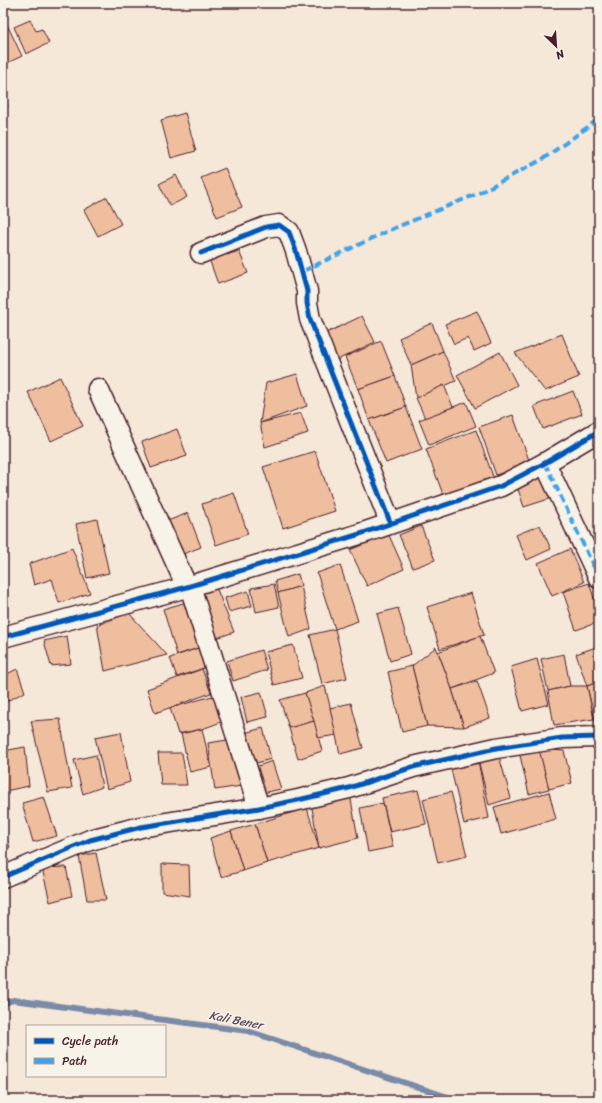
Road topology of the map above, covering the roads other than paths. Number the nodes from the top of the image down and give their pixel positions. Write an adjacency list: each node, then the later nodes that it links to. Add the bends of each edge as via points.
1 (201, 253): 5 (street, via 266,227 279,224 289,232 303,272 310,318)
2 (98, 389): 7 (street)
3 (599, 431): 4 (street)
4 (545, 463): 5 (street, via 501,486); 6 (street)
5 (390, 522): 7 (street, via 360,534)
6 (599, 578)
7 (188, 587): 8 (street); 10 (street)
8 (3, 637)
9 (599, 737): 10 (street, via 562,738 496,748 413,767 349,788)
10 (259, 808): 11 (street, via 141,827 90,840)
11 (3, 877)

